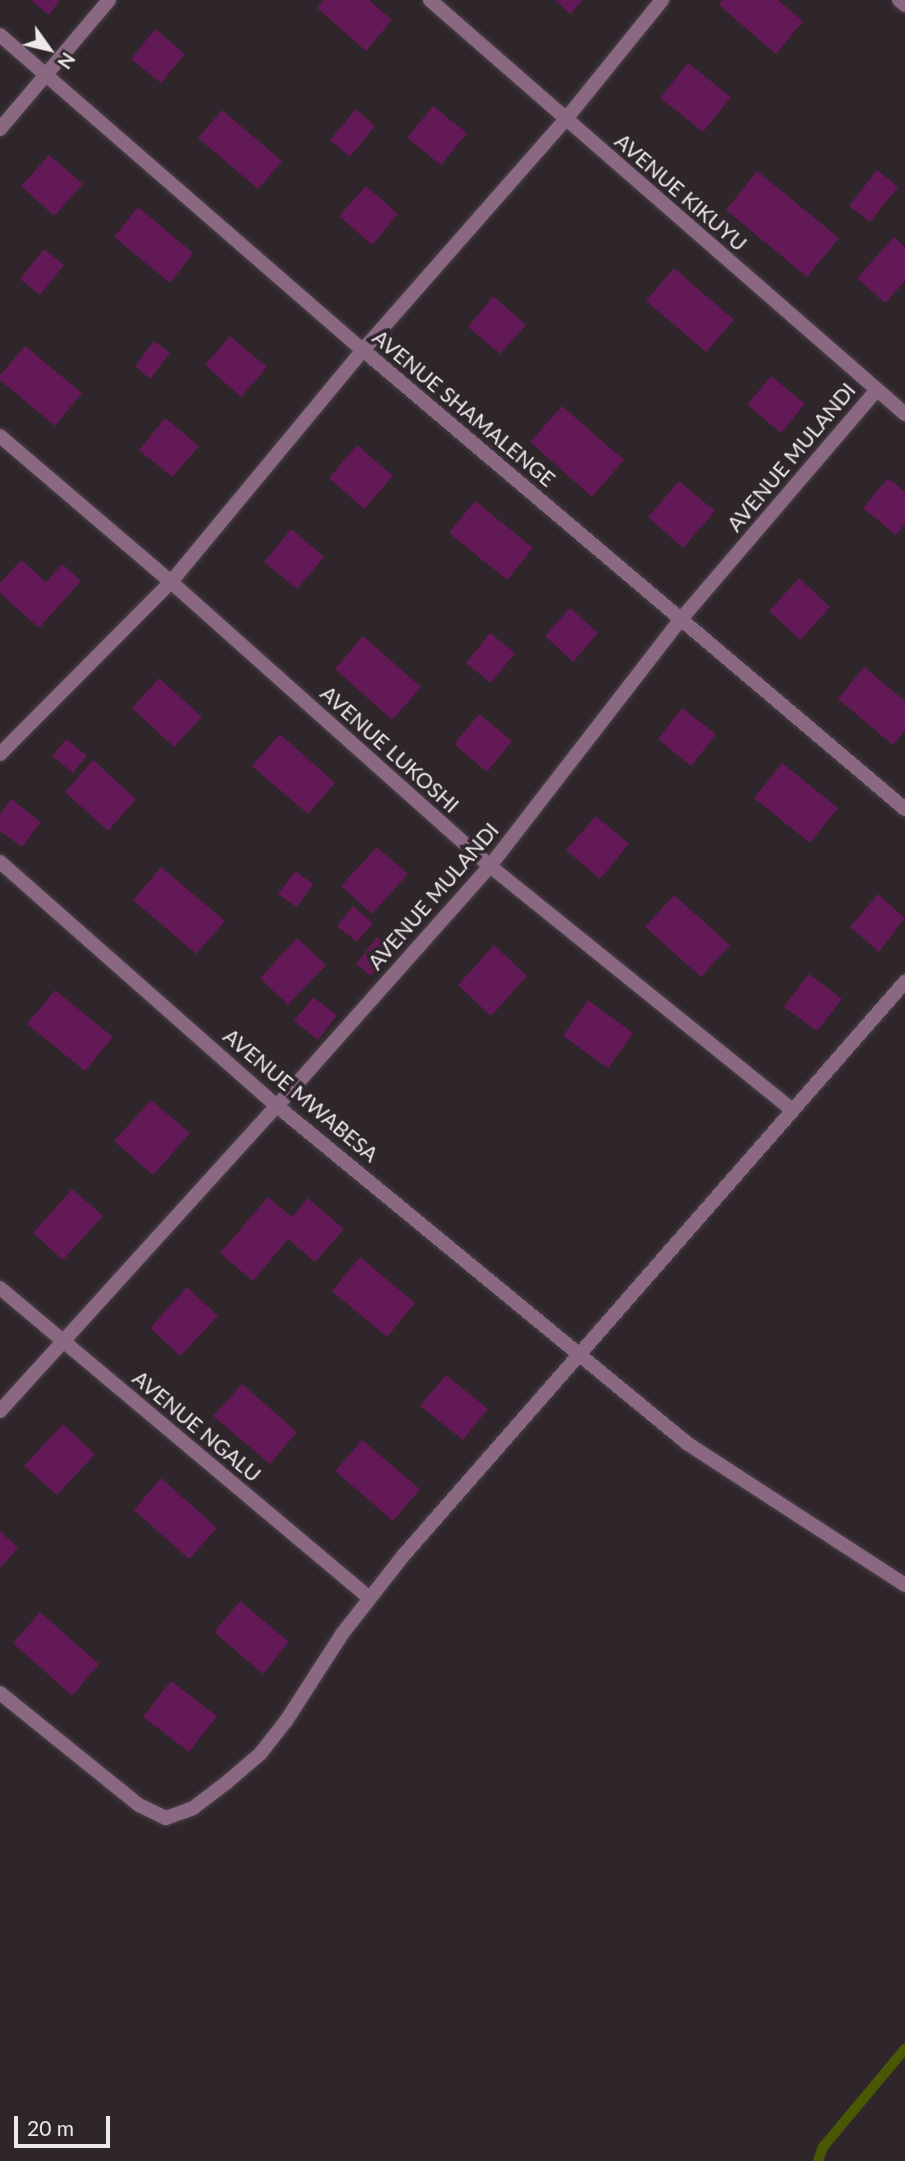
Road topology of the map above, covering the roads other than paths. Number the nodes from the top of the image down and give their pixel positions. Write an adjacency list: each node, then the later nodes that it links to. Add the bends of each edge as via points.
1 (109, 0): 7 (street)
2 (430, 0): 8 (street, AVENUE KIKUYU)
3 (662, 0): 8 (street)
4 (899, 0): 5 (street)
5 (905, 5)
6 (0, 35): 7 (street, AVENUE SHAMALENGE)
7 (46, 76): 9 (street); 10 (street, AVENUE SHAMALENGE)
8 (566, 118): 10 (street); 11 (street, AVENUE KIKUYU)
9 (0, 129)
10 (363, 350): 14 (street); 15 (street, AVENUE SHAMALENGE)
11 (876, 391): 12 (street, AVENUE KIKUYU); 15 (street, AVENUE MULANDI)
12 (905, 415)
13 (0, 436): 14 (street, AVENUE LUKOSHI)
14 (171, 582): 16 (street); 19 (street, AVENUE LUKOSHI)
15 (681, 618): 17 (street, AVENUE SHAMALENGE); 19 (street, AVENUE MULANDI)
16 (0, 754)
17 (905, 808)
18 (0, 862): 21 (street, AVENUE MWABESA)
19 (490, 866): 21 (street, AVENUE MULANDI); 22 (street, AVENUE LUKOSHI)
20 (905, 982): 22 (street)
21 (277, 1106): 24 (street, AVENUE MULANDI); 25 (street, AVENUE MWABESA)
22 (792, 1111): 25 (street)
23 (0, 1288): 24 (street, AVENUE NGALU)
24 (64, 1343): 26 (street, AVENUE MULANDI); 28 (street, AVENUE NGALU)
25 (580, 1353): 27 (street, AVENUE MWABESA, via 688,1444); 28 (street)
26 (0, 1410)
27 (905, 1584)
28 (368, 1597): 29 (street, via 260,1754 193,1808 166,1818 139,1805)
29 (0, 1693)

